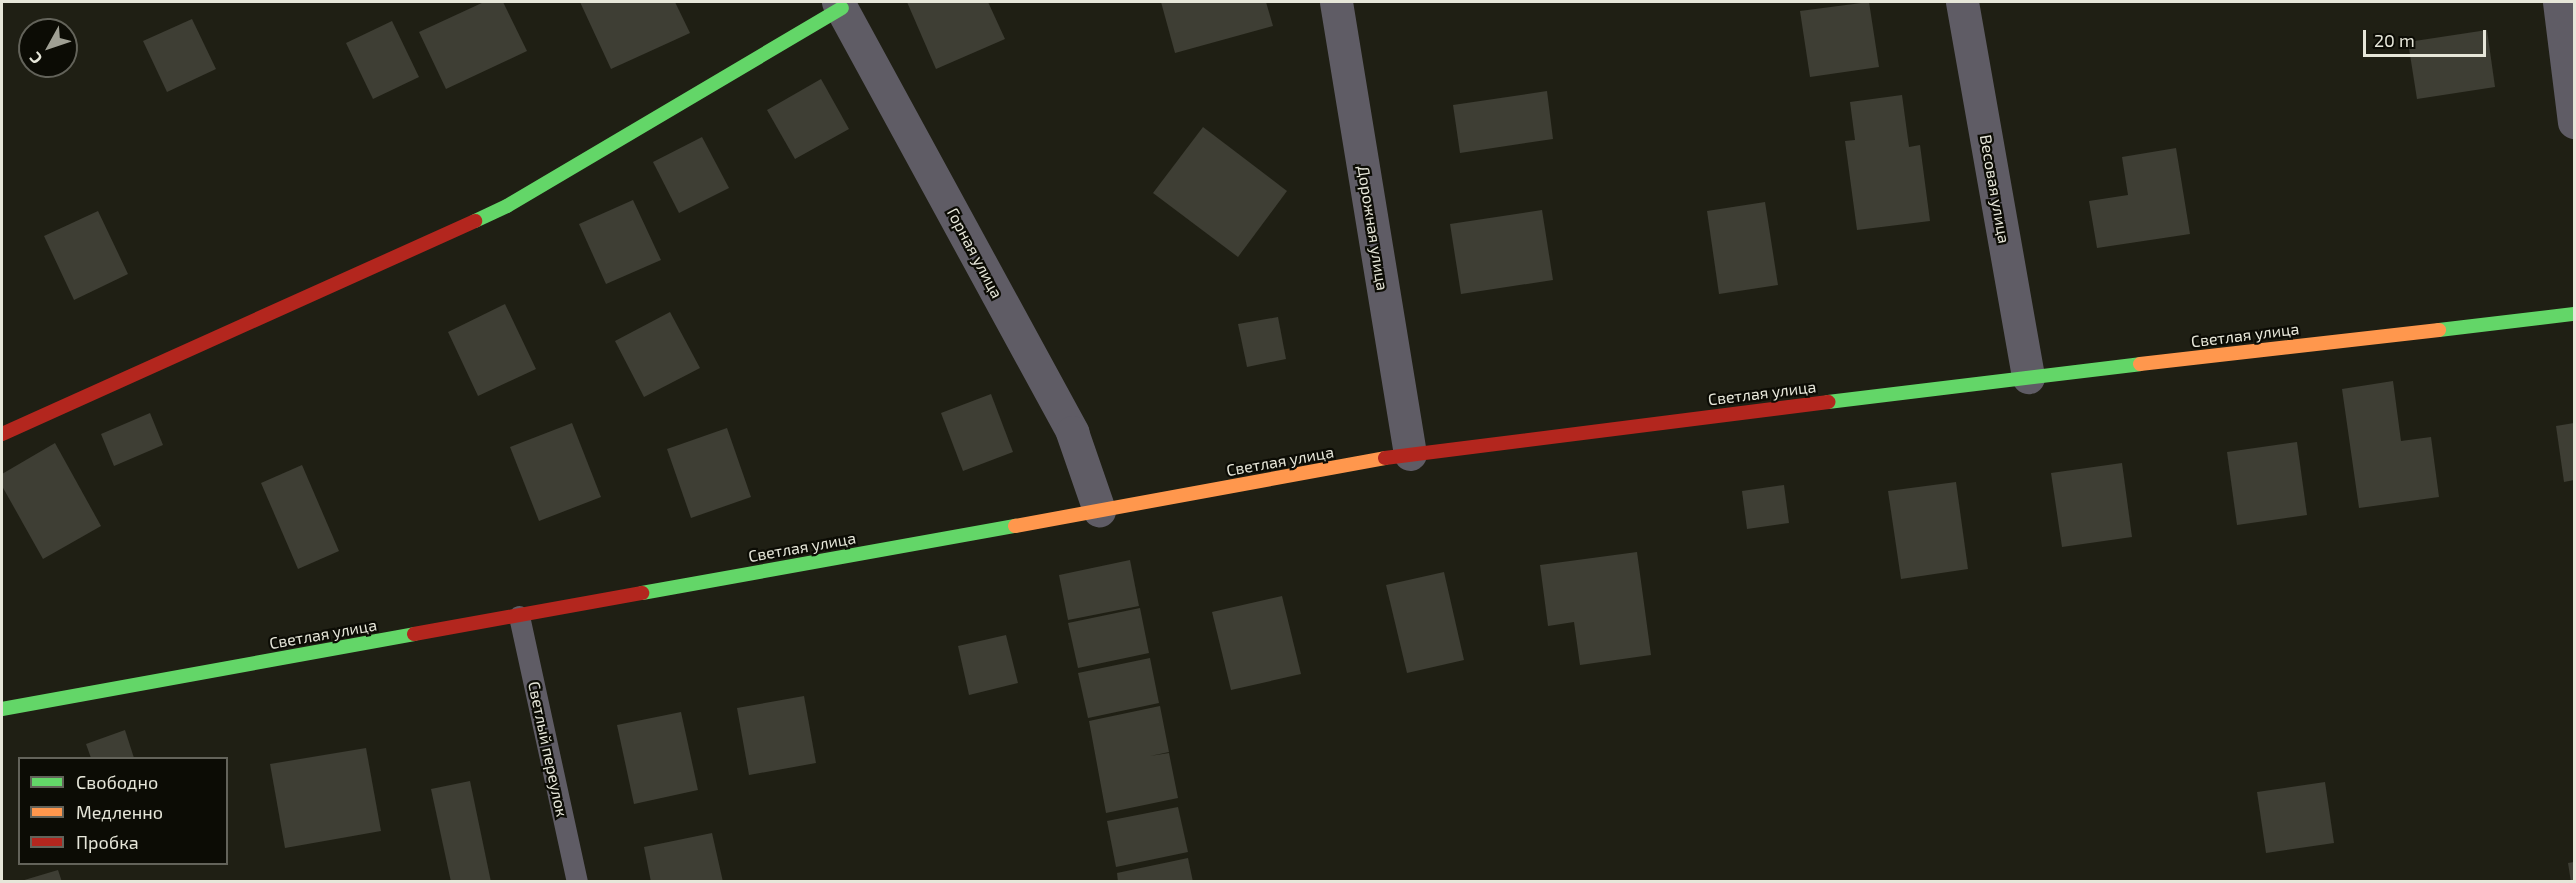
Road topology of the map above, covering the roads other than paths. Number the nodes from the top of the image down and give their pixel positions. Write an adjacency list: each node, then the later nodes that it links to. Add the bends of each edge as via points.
1 (1336, 2): 9 (street, Дорожная улица)
2 (1962, 2): 7 (street, Весовая улица)
3 (2559, 2): 5 (street)
4 (840, 5): 8 (street, via 507,206); 10 (street, Горная улица, via 1072,432)
5 (2574, 122)
6 (2574, 314): 7 (street, Светлая улица)
7 (2028, 377): 9 (street, Светлая улица)
8 (2, 434)
9 (1410, 454): 10 (street, Светлая улица)
10 (1099, 510): 11 (street, Светлая улица)
11 (519, 616): 12 (street, Светлая улица); 13 (lane, Светлый переулок)
12 (2, 709)
13 (577, 882)

